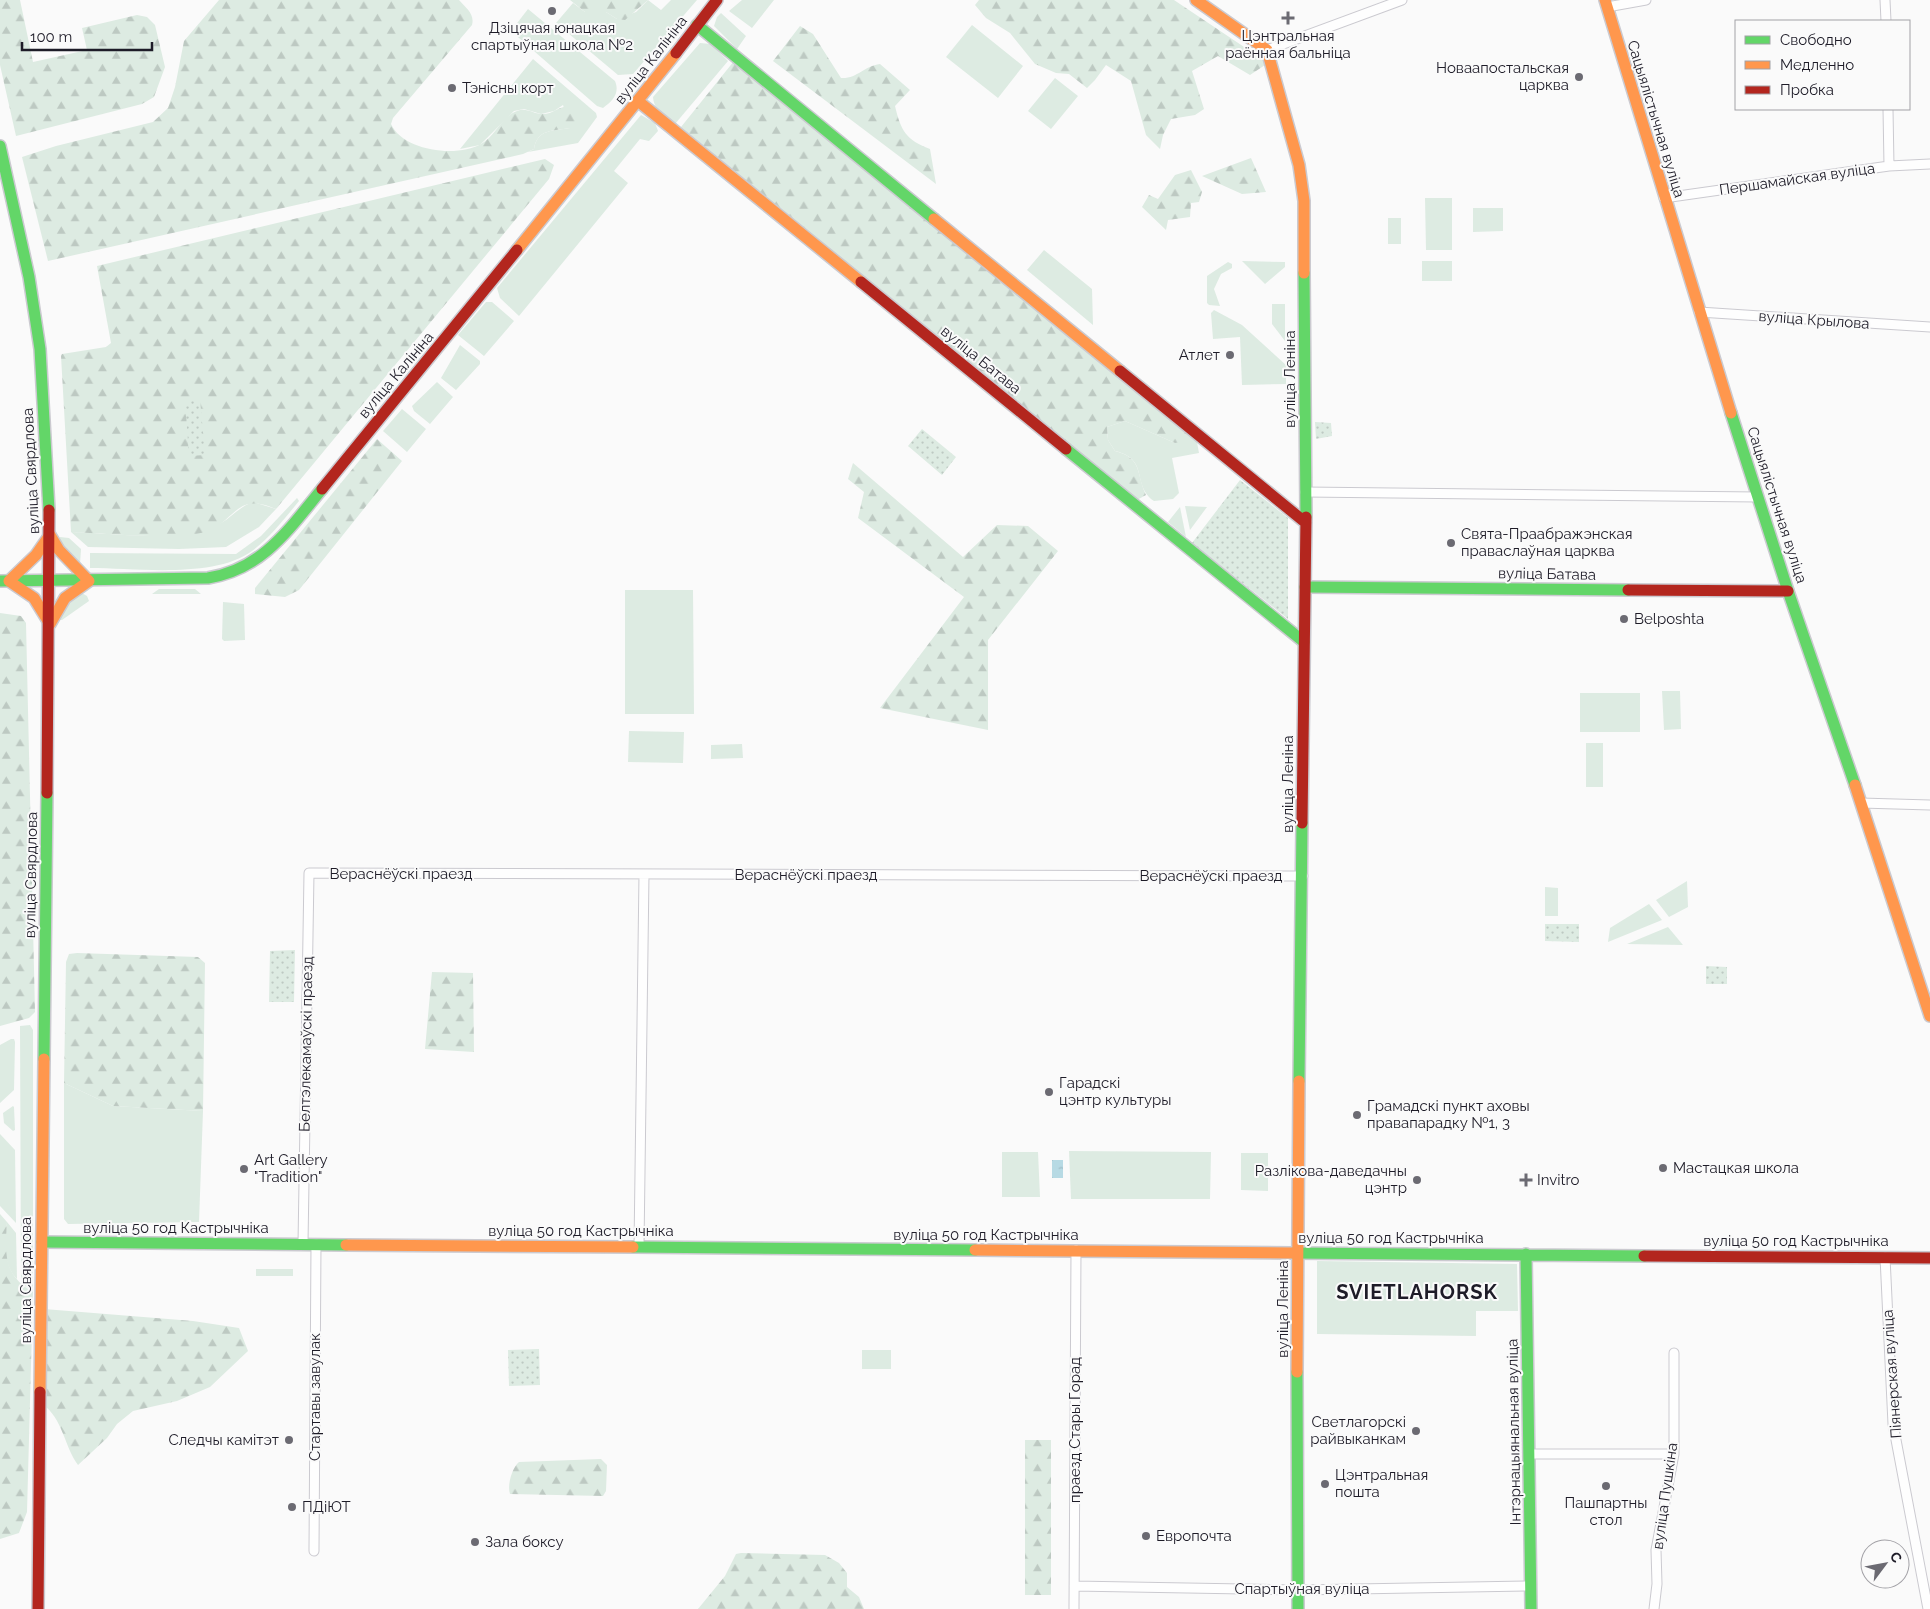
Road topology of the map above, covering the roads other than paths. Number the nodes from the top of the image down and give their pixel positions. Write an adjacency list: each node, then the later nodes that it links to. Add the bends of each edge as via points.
1 (717, 0): 8 (street, вуліца Калініна)
2 (1196, 0): 9 (street)
3 (1402, 0): 9 (street)
4 (1646, 0): 6 (street)
5 (1885, 0): 7 (street)
6 (1606, 4): 15 (street, Сацыялістычная вуліца)
7 (1886, 20)
8 (697, 25): 10 (street, вуліца Калініна); 20 (street)
9 (1267, 50): 18 (street, вуліца Леніна, via 1299,165 1304,201)
10 (638, 102): 24 (street, вуліца Калініна, via 450,334 264,555 249,567 222,577); 28 (street, вуліца Батава)
11 (1888, 110): 14 (street)
12 (0, 146): 21 (street, вуліца Свярдлова, via 29,277 40,349)
13 (1930, 164): 14 (street, Першамайская вуліца)
14 (1889, 166): 15 (street, Першамайская вуліца)
15 (1664, 198): 16 (street, Сацыялістычная вуліца)
16 (1699, 312): 17 (street, вуліца Крылова); 19 (street, Сацыялістычная вуліца)
17 (1930, 328)
18 (1305, 492): 19 (street); 20 (street, вуліца Леніна)
19 (1758, 497): 26 (street, Сацыялістычная вуліца)
20 (1306, 523): 25 (street, вуліца Леніна)
21 (50, 534): 22 (street, via 36,555); 23 (street, вуліца Свярдлова); 24 (street, via 59,550)
22 (4, 581): 23 (street, вуліца Калініна); 27 (street, via 27,590 41,604)
23 (51, 581): 24 (street, вуліца Калініна); 27 (street, вуліца Свярдлова)
24 (89, 581): 27 (street, via 59,603)
25 (1305, 587): 26 (street, вуліца Батава); 28 (street, вуліца Леніна)
26 (1788, 591): 29 (street, Сацыялістычная вуліца)
27 (50, 624): 35 (street, вуліца Свярдлова)
28 (1304, 642): 33 (street, вуліца Леніна)
29 (1861, 803): 30 (street); 34 (street, Сацыялістычная вуліца)
30 (1930, 805)
31 (309, 873): 32 (street, Вераснёўскі праезд); 36 (street, Белтэлекамаўскі праезд)
32 (644, 874): 33 (street, Вераснёўскі праезд); 38 (street)
33 (1303, 876): 40 (street, вуліца Леніна)
34 (1930, 1016)
35 (42, 1242): 36 (street, вуліца 50 год Кастрычніка); 51 (street, вуліца Свярдлова)
36 (303, 1244): 37 (street, вуліца 50 год Кастрычніка)
37 (316, 1244): 38 (street, вуліца 50 год Кастрычніка); 47 (street, Стартавы завулак)
38 (639, 1247): 39 (street, вуліца 50 год Кастрычніка)
39 (1076, 1250): 40 (street, вуліца 50 год Кастрычніка); 48 (street, праезд Стары Горад)
40 (1298, 1252): 41 (street, вуліца 50 год Кастрычніка); 50 (street, вуліца Леніна)
41 (1526, 1254): 42 (street, вуліца 50 год Кастрычніка); 45 (street, Інтэрнацыянальная вуліца)
42 (1885, 1257): 43 (street, вуліца 50 год Кастрычніка); 56 (street, Піянерская вуліца, via 1893,1424)
43 (1930, 1258)
44 (1674, 1353): 46 (street, вуліца Пушкіна)
45 (1529, 1454): 46 (street); 49 (street, Інтэрнацыянальная вуліца)
46 (1674, 1454): 55 (street, вуліца Пушкіна, via 1656,1550)
47 (314, 1551)
48 (1074, 1586): 50 (street, Спартыўная вуліца); 52 (street, праезд Стары Горад)
49 (1531, 1586): 50 (street, Спартыўная вуліца); 54 (street, Інтэрнацыянальная вуліца)
50 (1298, 1590): 53 (street, вуліца Леніна)
51 (38, 1609)
52 (1074, 1609)
53 (1298, 1609)
54 (1531, 1609)
55 (1654, 1609)
56 (1928, 1609)

